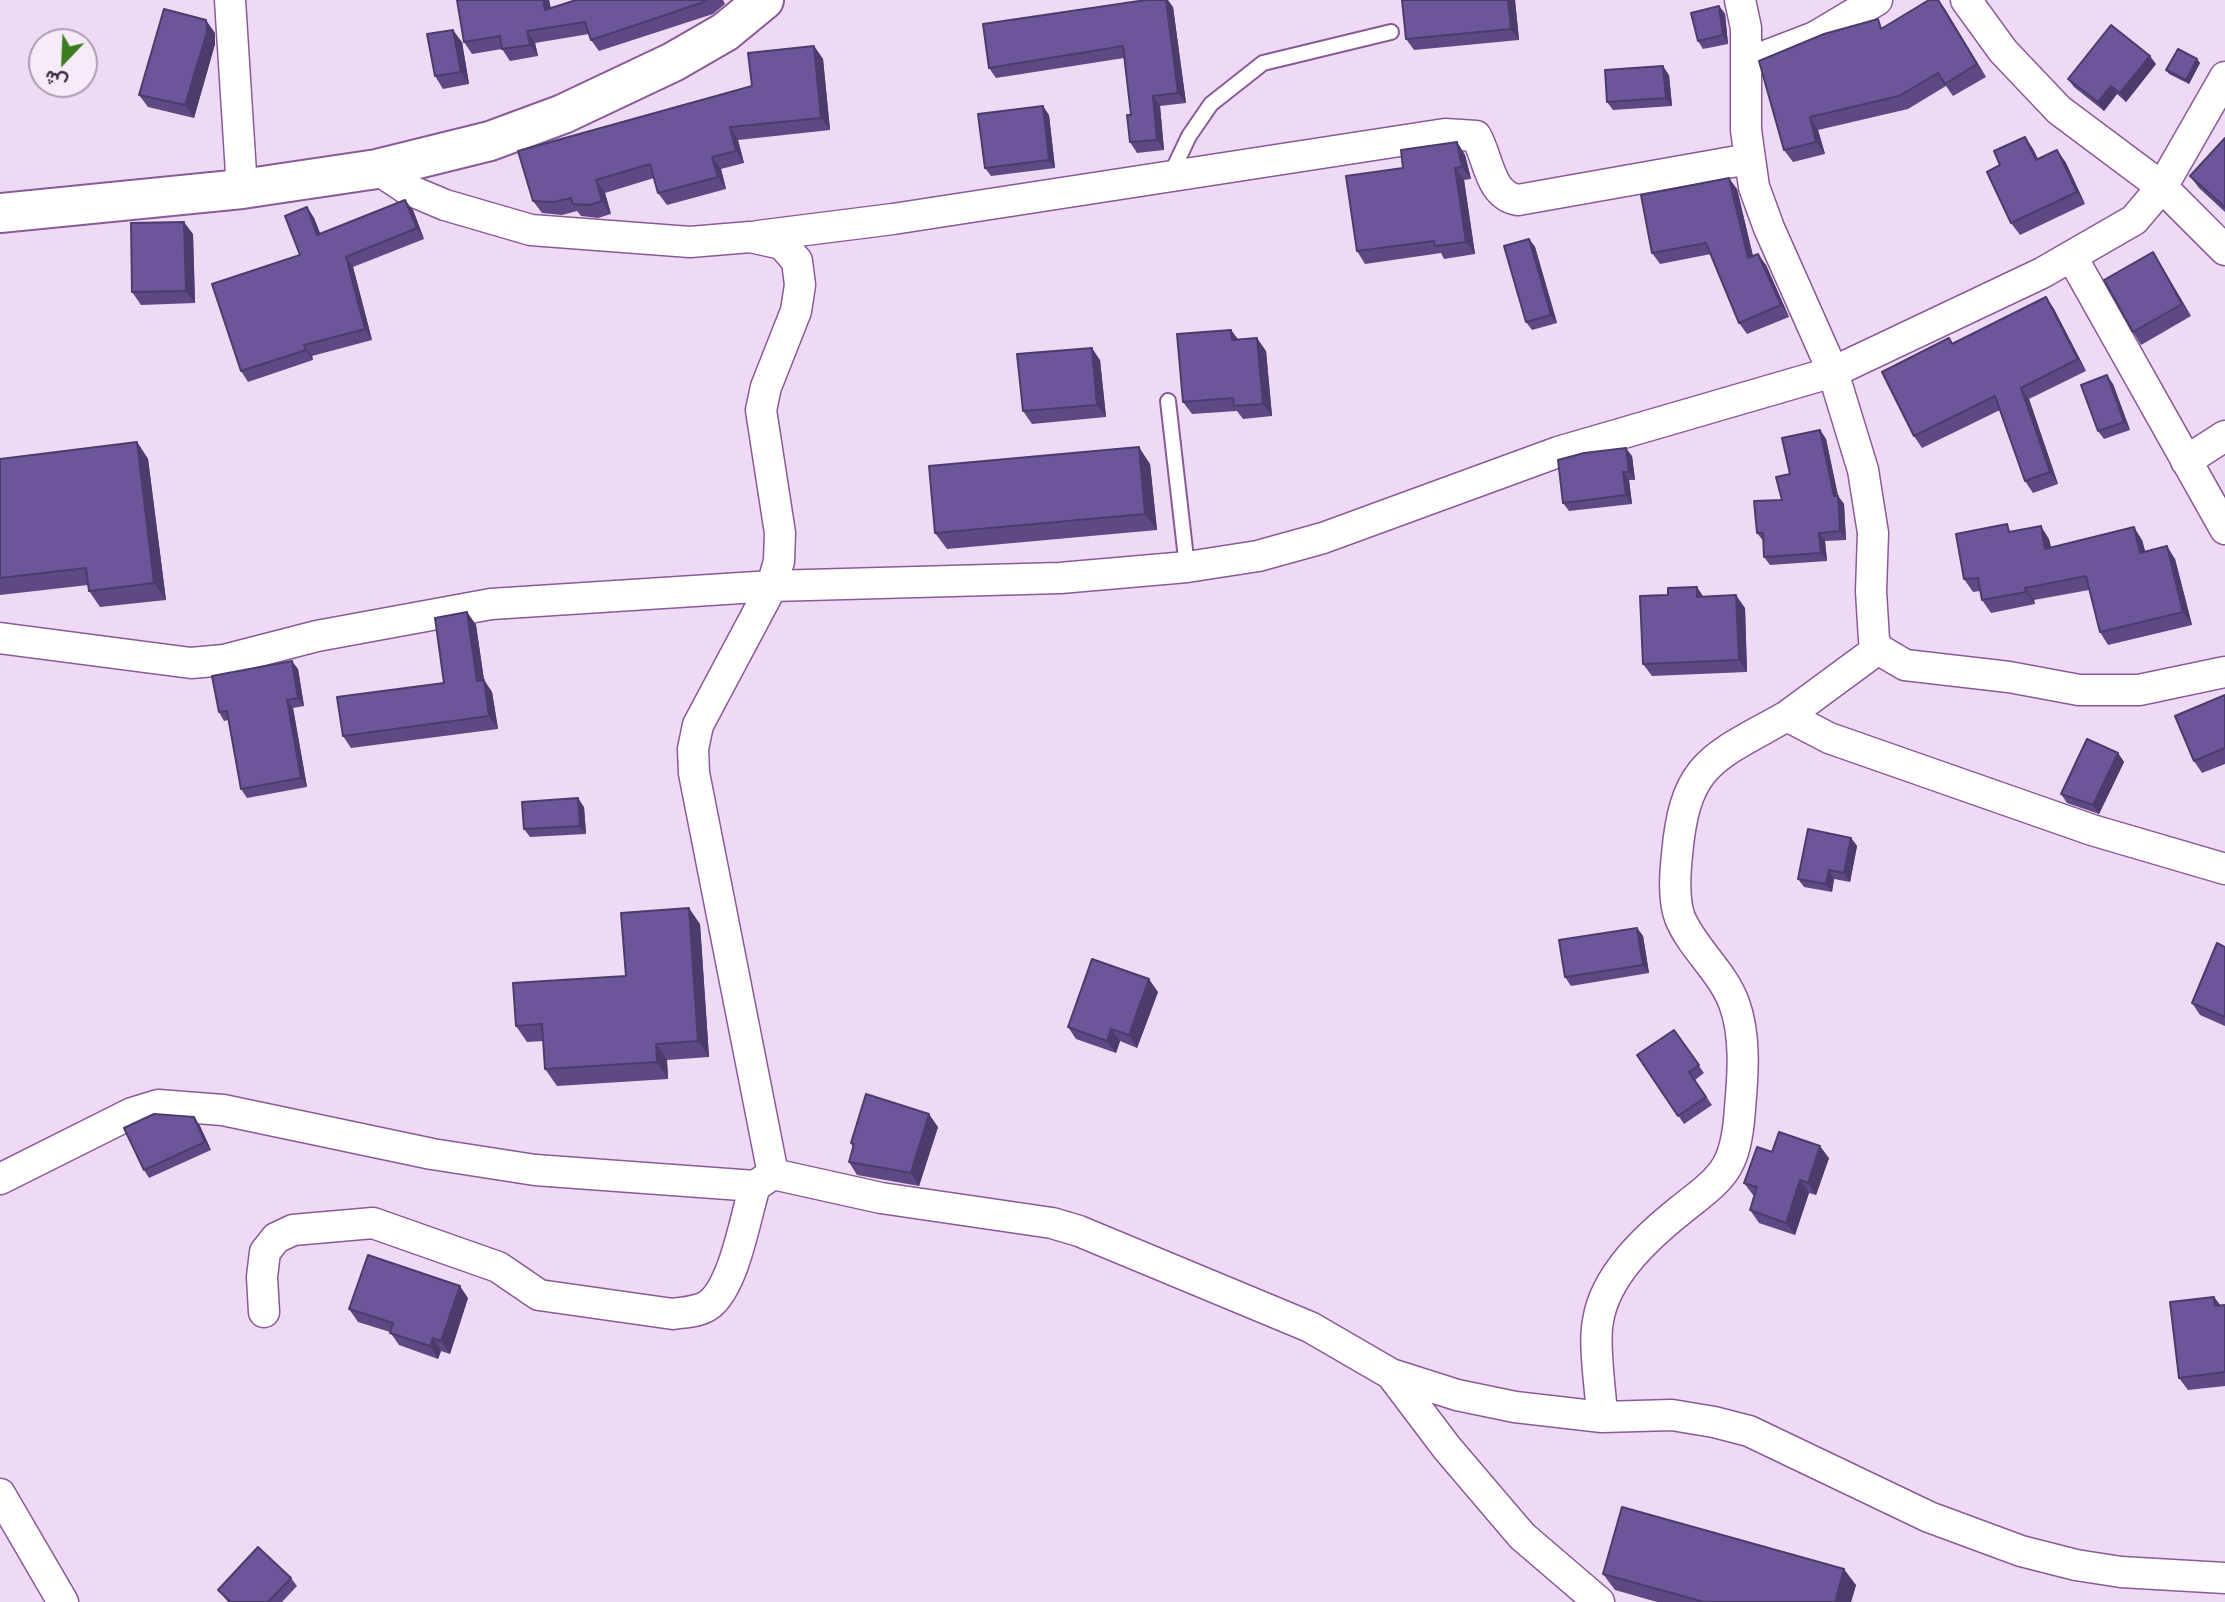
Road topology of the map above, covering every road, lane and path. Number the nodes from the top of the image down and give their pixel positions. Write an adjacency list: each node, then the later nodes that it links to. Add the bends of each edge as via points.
1 (230, 0): 13 (street)
2 (764, 0): 10 (main road, via 725,32 673,62 563,114 490,141)
3 (1740, 0): 7 (street)
4 (1877, 0): 7 (street, via 1815,37)
5 (1966, 0): 12 (street, via 2003,51 2059,110)
6 (1391, 32): 11 (lane, via 1262,63 1211,104)
7 (1748, 63): 9 (street)
8 (2225, 77): 12 (street)
9 (1749, 159): 11 (street, via 1518,200 1505,198 1496,188 1476,136 1460,133); 18 (street, via 1769,229)
10 (377, 169): 13 (main road); 15 (street, via 407,189 445,205 531,230 690,242)
11 (1171, 174): 15 (street)
12 (2162, 187): 16 (street); 17 (street, via 2134,220)
13 (242, 189): 14 (main road)
14 (0, 213)
15 (750, 237): 24 (street, via 782,244 797,261 800,285 796,311 761,410 780,533)
16 (2225, 250)
17 (2072, 257): 18 (street); 21 (street)
18 (1833, 372): 23 (street, via 1558,452 1323,538 1258,556); 26 (street, via 1863,470 1873,533 1871,591)
19 (1168, 401): 23 (lane)
20 (2225, 436): 21 (street)
21 (2186, 461): 22 (street)
22 (2225, 529)
23 (1187, 567): 24 (street, via 1060,578)
24 (772, 586): 25 (street, via 492,604 191,663); 31 (street, via 698,725 693,749)
25 (0, 638)
26 (1878, 649): 27 (street, via 1905,665 2009,677 2079,691 2139,690); 28 (street)
27 (2225, 672)
28 (1787, 716): 29 (street, via 1829,738 2092,830); 34 (street, via 1718,755 1698,774 1687,794 1679,826 1676,898 1690,936 1734,1004 1742,1067 1737,1137 1730,1162 1713,1185 1643,1243 1611,1288 1598,1321)
29 (2225, 869)
30 (0, 1179): 31 (street, via 132,1113 167,1105 223,1110 432,1154 535,1170)
31 (764, 1180): 32 (street, via 728,1277 709,1305 695,1311 673,1314 539,1295 498,1267 373,1223 293,1230 276,1238 265,1252); 33 (street, via 1052,1223 1079,1231 1310,1327)
32 (264, 1312)
33 (1391, 1374): 34 (street, via 1515,1407); 38 (street, via 1522,1536)
34 (1602, 1417): 36 (street, via 1672,1415 1749,1431 1929,1517 2076,1565)
35 (0, 1494): 37 (street)
36 (2225, 1578)
37 (63, 1602)
38 (1599, 1602)

